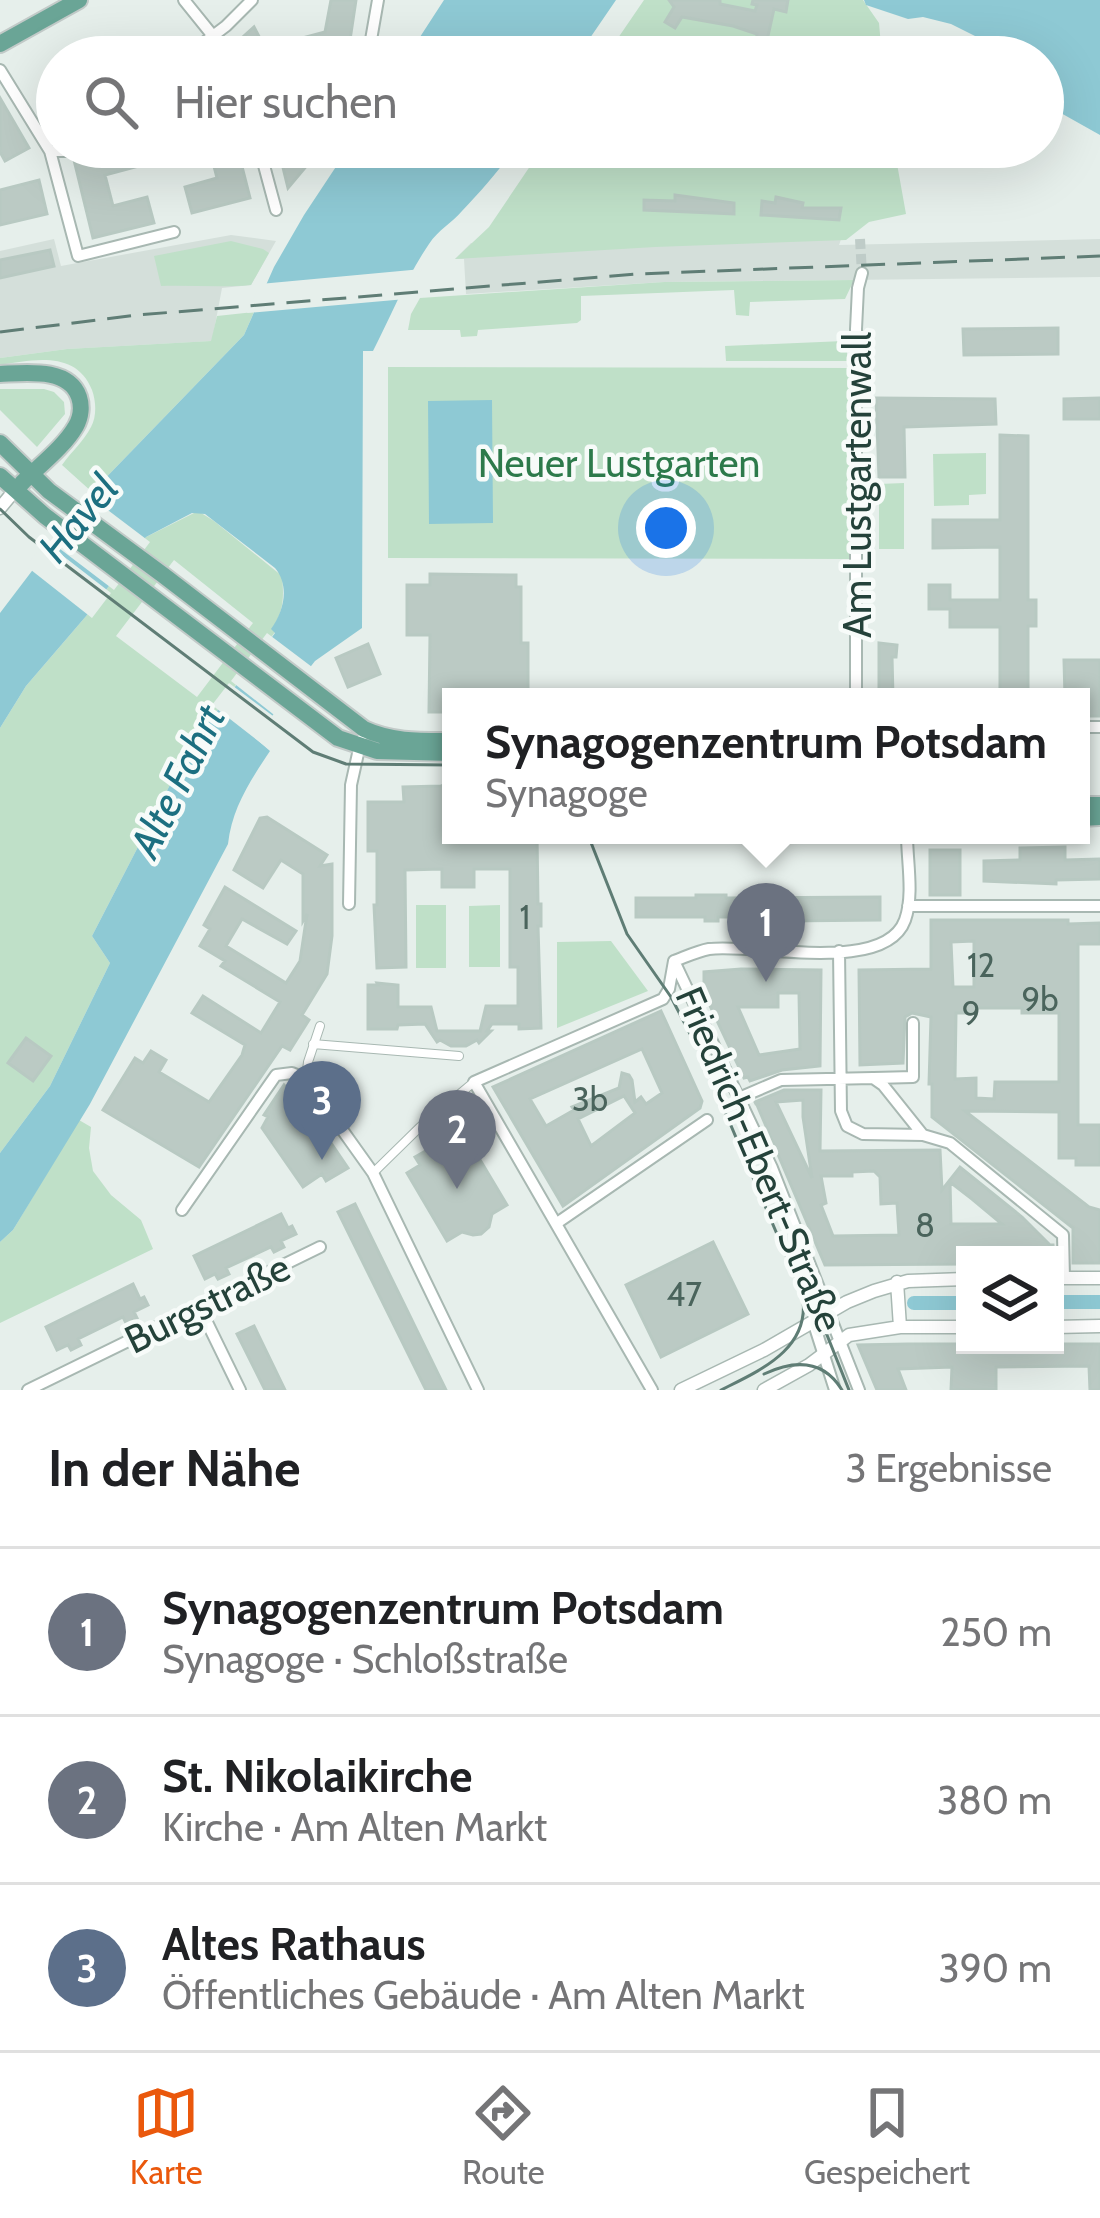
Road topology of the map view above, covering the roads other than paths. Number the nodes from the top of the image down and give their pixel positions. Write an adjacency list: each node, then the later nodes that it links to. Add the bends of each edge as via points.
1 (79, 0): 7 (main road)
2 (184, 0): 5 (street)
3 (253, 0): 5 (street)
4 (378, 0): 6 (street)
5 (213, 36)
6 (372, 36)
7 (0, 44)
8 (0, 70): 9 (street)
9 (36, 122)
10 (58, 168): 13 (street, via 78,256)
11 (265, 168): 12 (street)
12 (276, 209)
13 (174, 232)
14 (862, 273): 21 (street, Am Lustgartenwall)
15 (1, 373): 17 (main road, via 57,376 81,404 77,425)
16 (0, 443): 17 (main road)
17 (30, 475): 19 (main road); 22 (main road)
18 (0, 476): 19 (main road)
19 (16, 490): 20 (street); 22 (main road, via 338,738)
20 (0, 508)
21 (856, 688)
22 (358, 732): 23 (main road); 24 (main road, via 388,752); 26 (street)
23 (442, 741)
24 (442, 753)
25 (907, 844): 27 (street)
26 (350, 904)
27 (908, 906): 28 (street); 29 (street, via 895,937 872,949)
28 (1100, 906)
29 (839, 951): 30 (street, Friedrich-Ebert-Straße, via 707,950); 36 (street)
30 (674, 962): 38 (street, via 663,999); 39 (street, Friedrich-Ebert-Straße)
31 (913, 1023): 37 (street, via 913,1077)
32 (320, 1026): 33 (street)
33 (313, 1043): 34 (street); 35 (street)
34 (459, 1056)
35 (306, 1078): 42 (street); 43 (street, via 276,1076)
36 (841, 1078): 37 (street); 39 (street, via 781,1080); 41 (street, via 850,1129)
37 (873, 1078): 41 (street)
38 (474, 1082): 42 (street); 44 (street)
39 (739, 1098): 52 (street, Friedrich-Ebert-Straße)
40 (706, 1120): 44 (street)
41 (922, 1135): 45 (street, via 950,1143 1063,1234)
42 (373, 1173): 62 (street)
43 (182, 1210)
44 (557, 1223): 63 (street)
45 (1062, 1246)
46 (320, 1247): 51 (street, Burgstraße)
47 (1100, 1277): 48 (street)
48 (1064, 1278)
49 (956, 1279): 50 (street)
50 (897, 1282): 52 (street); 54 (street)
51 (199, 1306): 60 (street, Burgstraße); 61 (street)
52 (829, 1312): 53 (street); 58 (street, Friedrich-Ebert-Straße)
53 (807, 1324): 59 (street, Friedrich-Ebert-Straße); 64 (street)
54 (899, 1327): 55 (street); 58 (street)
55 (956, 1327)
56 (1064, 1327): 57 (street)
57 (1100, 1327)
58 (840, 1341): 59 (street); 67 (street, Friedrich-Ebert-Straße)
59 (823, 1354): 65 (street); 66 (street, Friedrich-Ebert-Straße)
60 (28, 1390)
61 (240, 1390)
62 (478, 1390)
63 (652, 1390)
64 (681, 1390)
65 (764, 1390)
66 (836, 1390)
67 (859, 1390)

